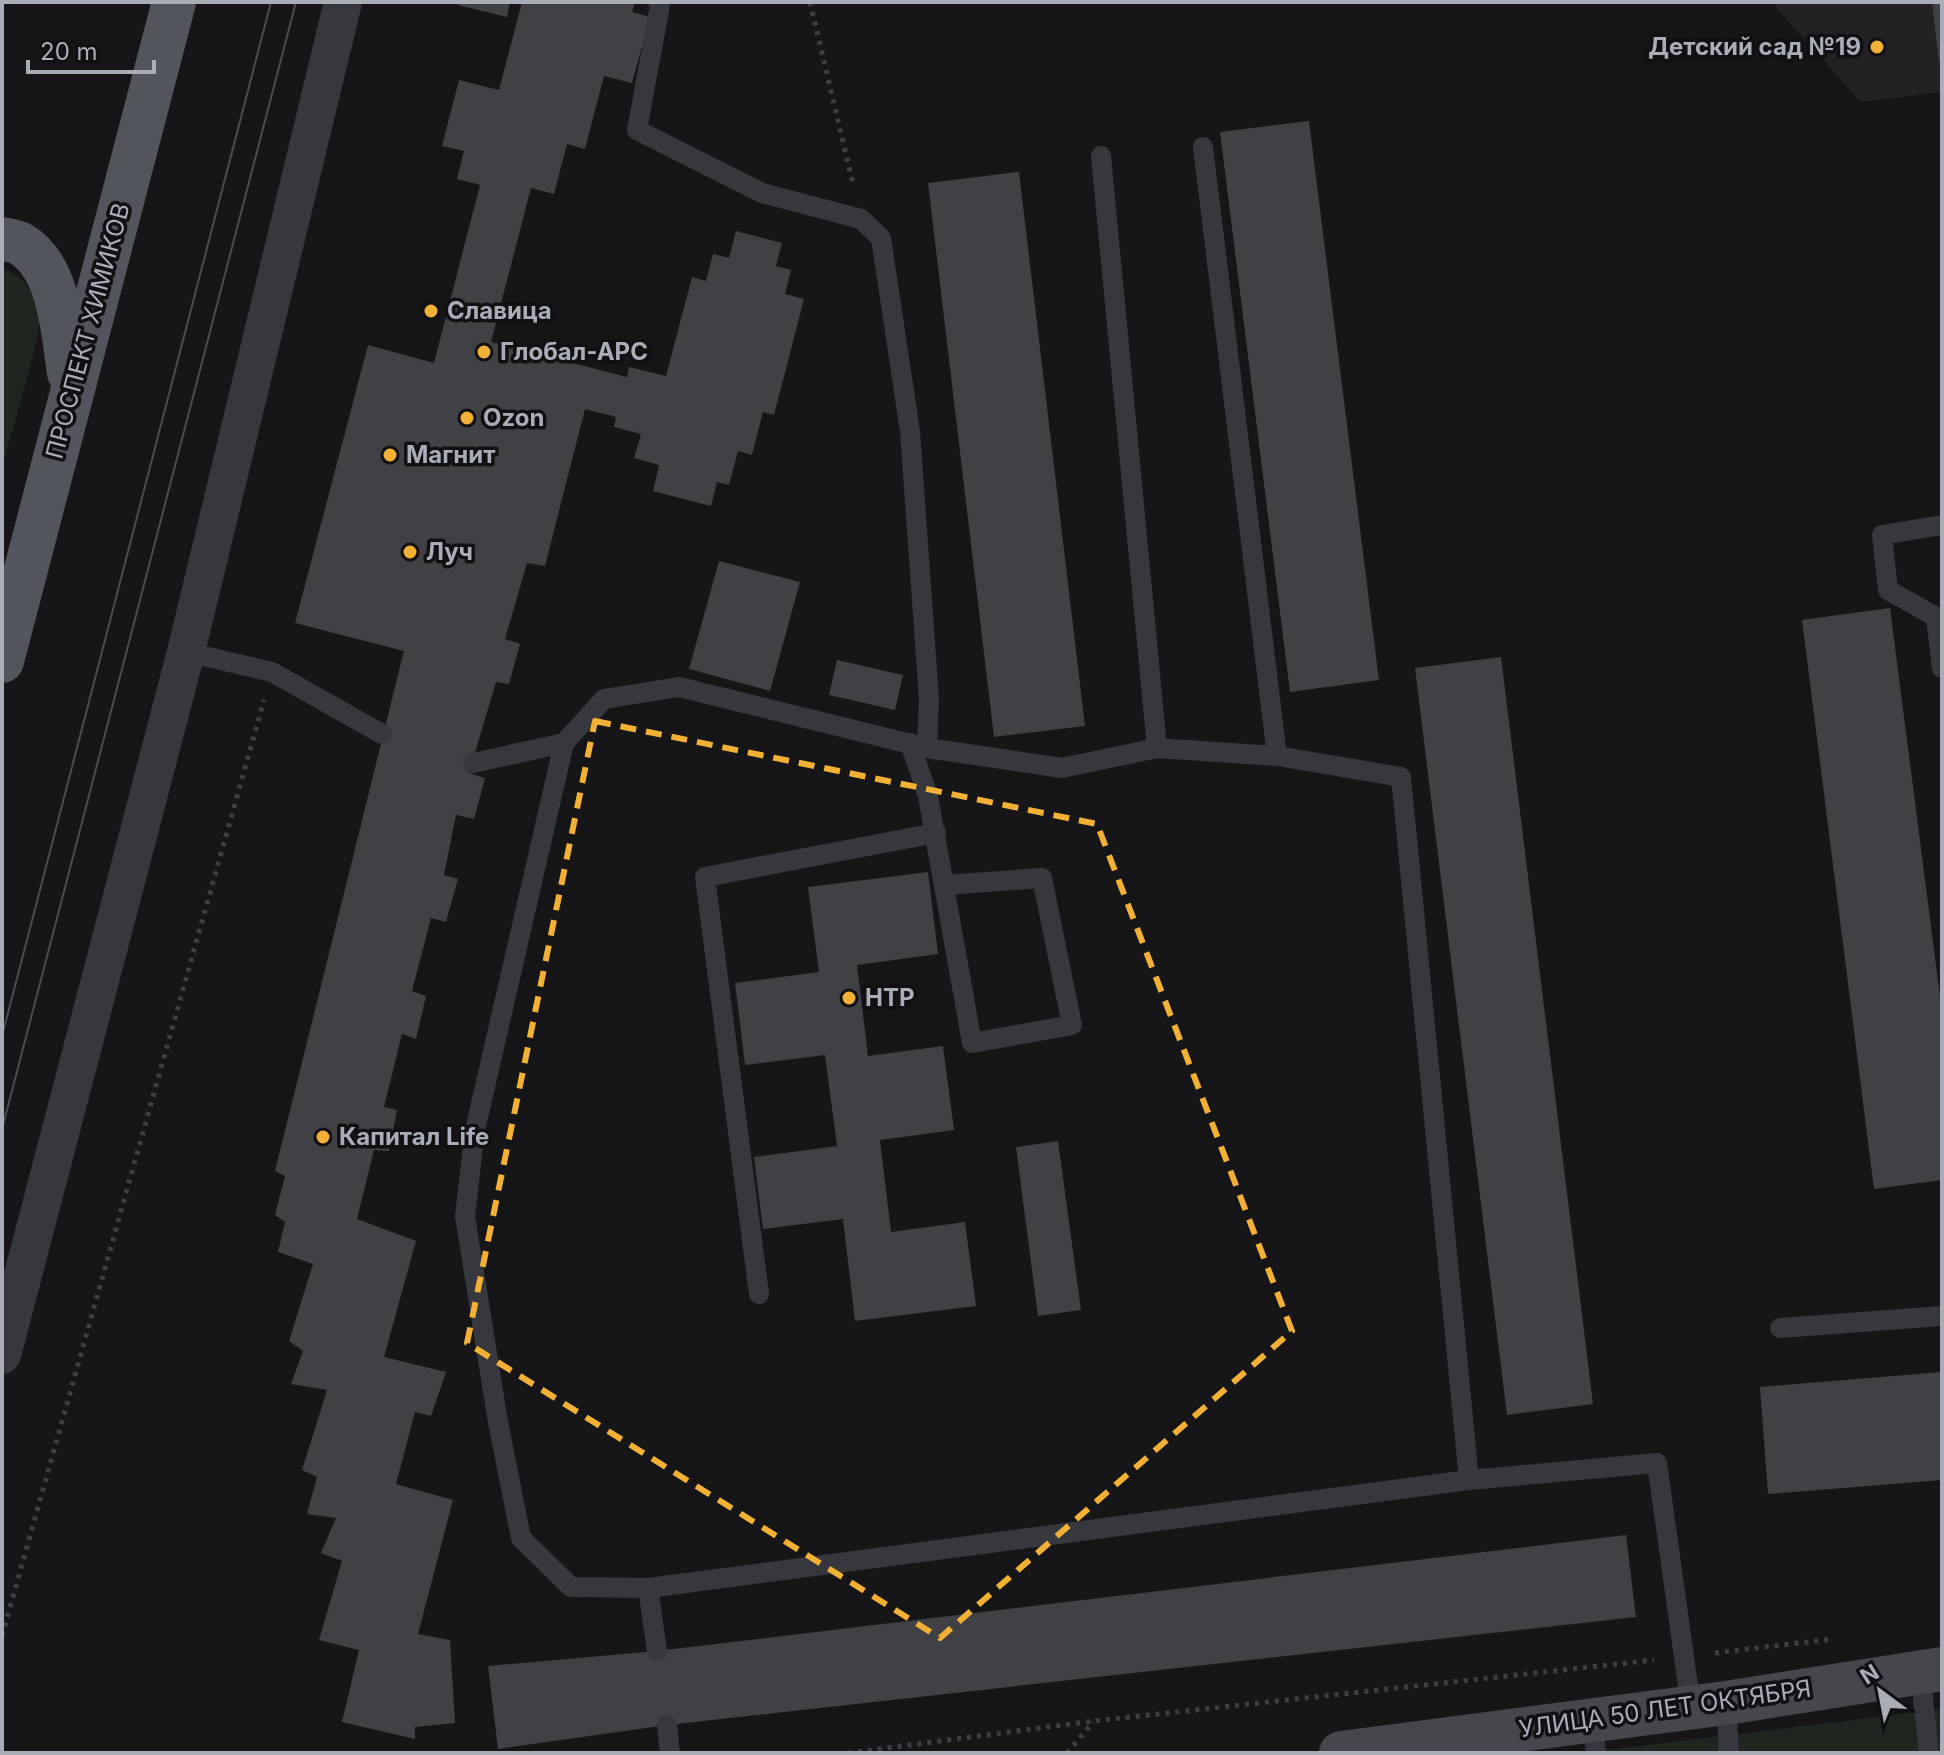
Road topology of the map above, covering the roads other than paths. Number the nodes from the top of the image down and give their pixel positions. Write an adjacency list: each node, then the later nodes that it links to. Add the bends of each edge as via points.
1 (174, 2): 7 (main road, ПРОСПЕКТ ХИМИКОВ)
2 (343, 2): 9 (street)
3 (658, 2): 14 (lane, via 637,130 762,193 861,219 881,238 910,431 929,699)
4 (1203, 147): 16 (lane)
5 (1101, 156): 15 (lane)
6 (2, 239): 7 (main road, via 21,244 45,269 59,305)
7 (71, 391): 10 (main road, ПРОСПЕКТ ХИМИКОВ)
8 (1942, 525): 11 (lane, via 1882,535 1888,590 1936,617)
9 (186, 652): 12 (lane, via 272,672); 23 (street)
10 (2, 661)
11 (1942, 668)
12 (382, 734)
13 (564, 743): 14 (lane, via 604,699 679,687); 17 (lane); 25 (lane, via 475,1130 465,1216 521,1538 571,1587)
14 (919, 746): 15 (lane, via 1062,768); 18 (lane)
15 (1157, 748): 16 (lane)
16 (1277, 756): 24 (lane, via 1401,777)
17 (473, 763)
18 (936, 833): 19 (lane); 20 (lane, via 705,877)
19 (945, 885): 19 (lane, via 972,1043 1072,1025 1042,878)
20 (759, 1294)
21 (1942, 1316): 22 (lane)
22 (1780, 1328)
23 (2, 1355)
24 (1469, 1480): 25 (lane); 28 (lane, via 1657,1463 1684,1657)
25 (648, 1588): 26 (lane)
26 (657, 1651)
27 (1931, 1670): 28 (street, УЛИЦА 50 ЛЕТ ОКТЯБРЯ); 34 (lane)
28 (1709, 1705): 30 (street, УЛИЦА 50 ЛЕТ ОКТЯБРЯ); 33 (lane)
29 (667, 1725): 32 (lane)
30 (1594, 1737): 31 (street, УЛИЦА 50 ЛЕТ ОКТЯБРЯ)
31 (1357, 1752)
32 (670, 1753)
33 (1729, 1753)
34 (1929, 1753)

